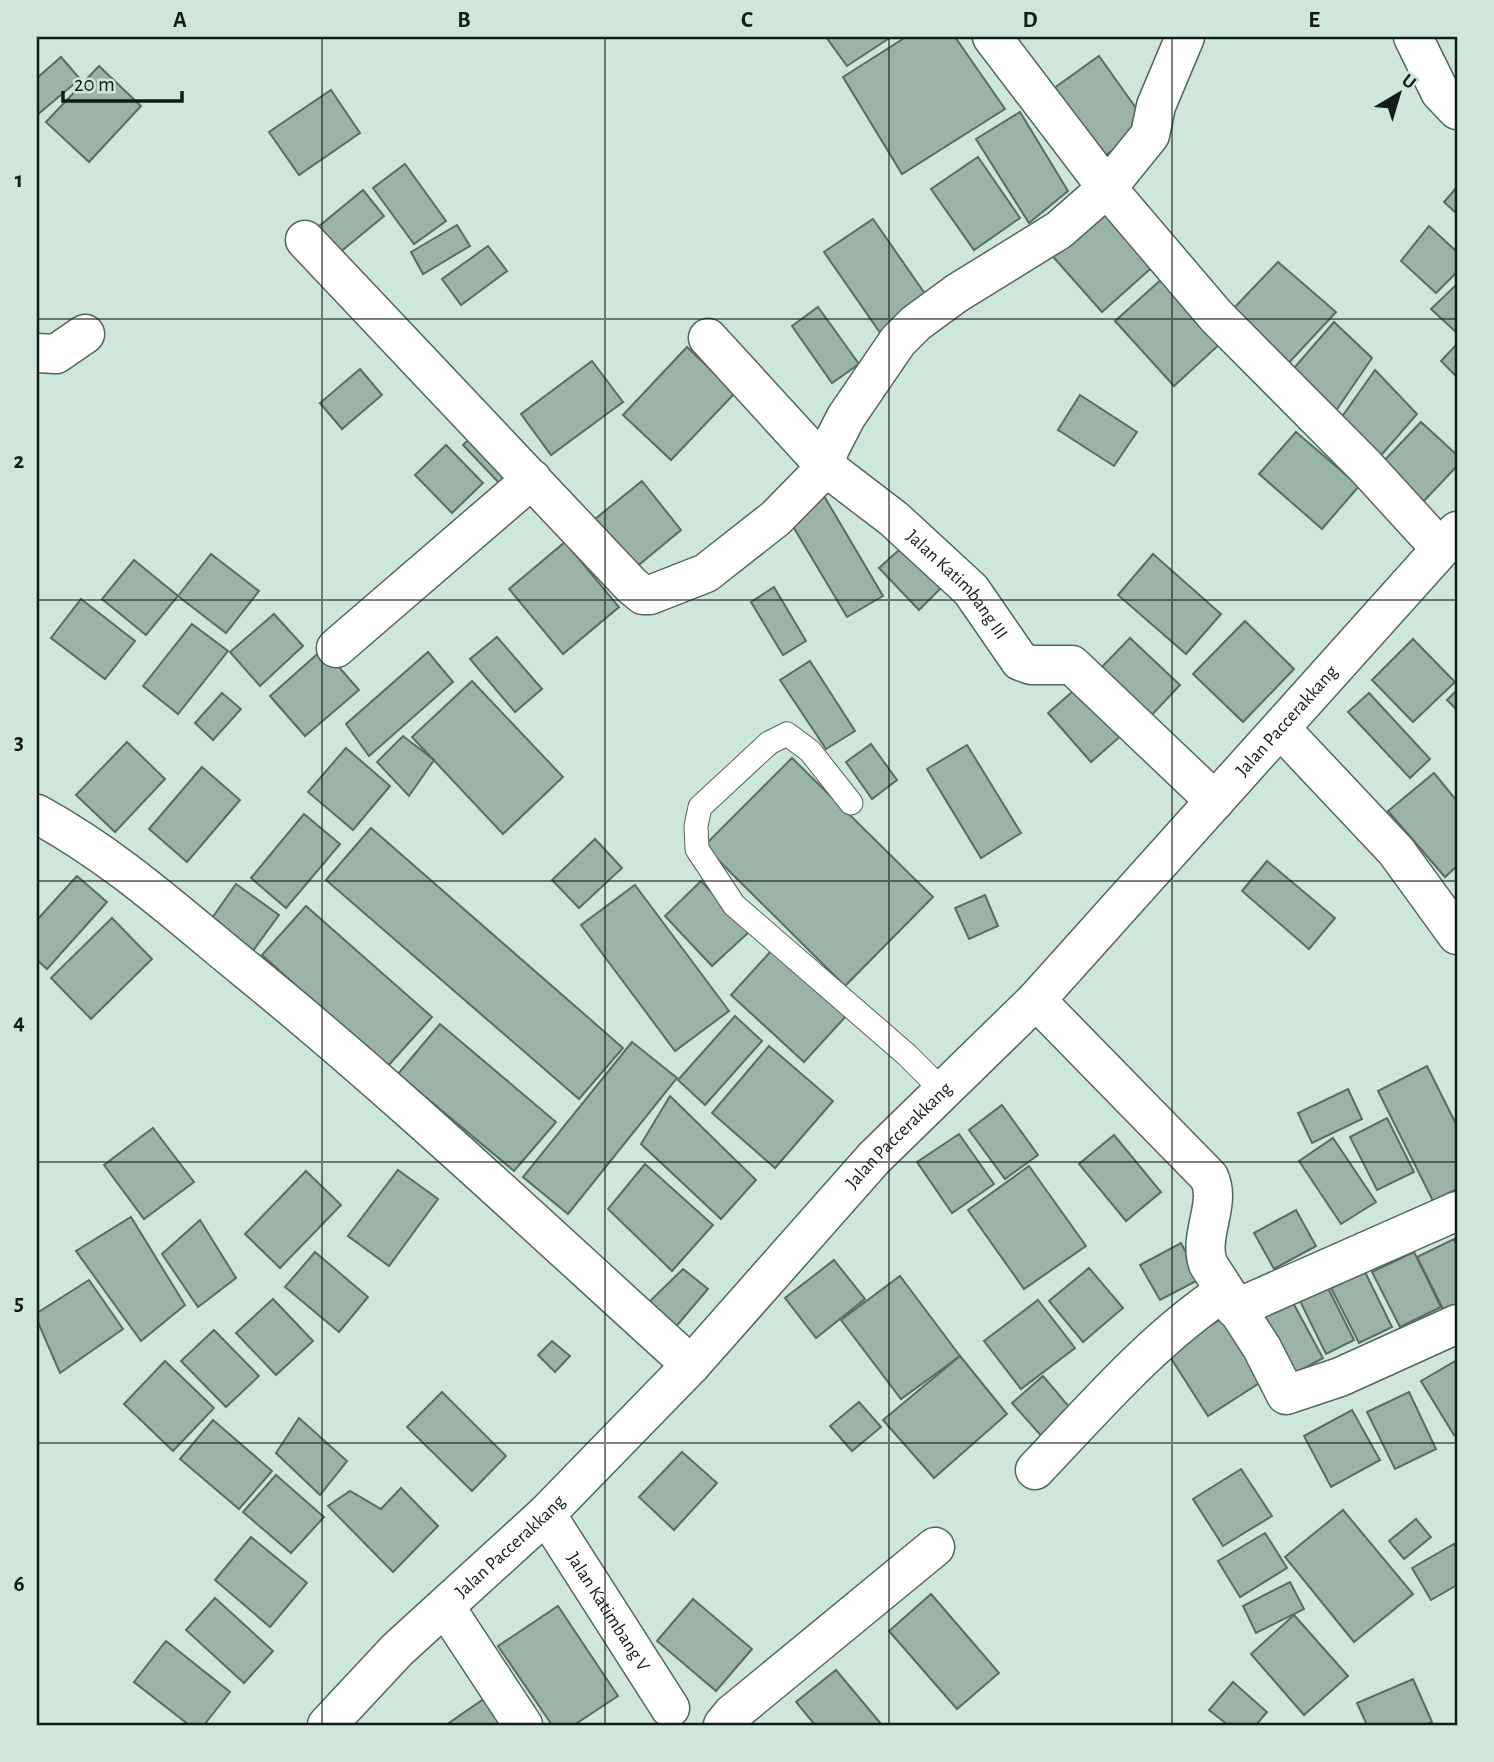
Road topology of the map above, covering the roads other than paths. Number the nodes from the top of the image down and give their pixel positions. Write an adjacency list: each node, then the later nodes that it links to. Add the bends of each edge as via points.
1 (992, 37): 5 (street)
2 (1185, 37): 5 (street, via 1156,106 1150,135)
3 (1413, 37): 4 (street, via 1440,92)
4 (1457, 110)
5 (1107, 188): 10 (street, via 1059,230 957,293 898,341 846,416); 12 (street, via 1216,316 1366,467)
6 (305, 240): 11 (street)
7 (85, 334): 9 (street, via 56,354)
8 (708, 338): 10 (street, Jalan Katimbang III)
9 (37, 353)
10 (826, 467): 11 (street, via 776,518 706,573 650,595 632,586); 15 (street, Jalan Katimbang III, via 945,563 971,590 1020,661 1031,666 1072,665)
11 (532, 478): 13 (street)
12 (1449, 540): 14 (street, Jalan Paccerakkang)
13 (336, 648)
14 (1281, 729): 15 (street, Jalan Paccerakkang); 18 (street, via 1396,851)
15 (1215, 801): 19 (street, Jalan Paccerakkang)
16 (851, 803): 20 (lane, via 810,751 787,734 769,743 700,807 696,849 734,905)
17 (37, 814): 24 (street, via 131,873 354,1058)
18 (1457, 935)
19 (1036, 1000): 20 (street, Jalan Paccerakkang); 22 (street, via 1209,1177 1213,1197 1203,1250)
20 (942, 1090): 24 (street, Jalan Paccerakkang, via 874,1158)
21 (1457, 1211): 22 (street)
22 (1230, 1300): 23 (street, via 1286,1395 1340,1377); 25 (street, via 1188,1316)
23 (1457, 1324)
24 (691, 1365): 26 (street, Jalan Paccerakkang)
25 (1035, 1470)
26 (546, 1514): 28 (street, Jalan Paccerakkang); 29 (street, Jalan Katimbang V)
27 (935, 1547): 32 (street)
28 (446, 1608): 30 (street, Jalan Paccerakkang, via 397,1650); 31 (street)
29 (670, 1708)
30 (327, 1725)
31 (523, 1725)
32 (723, 1725)

